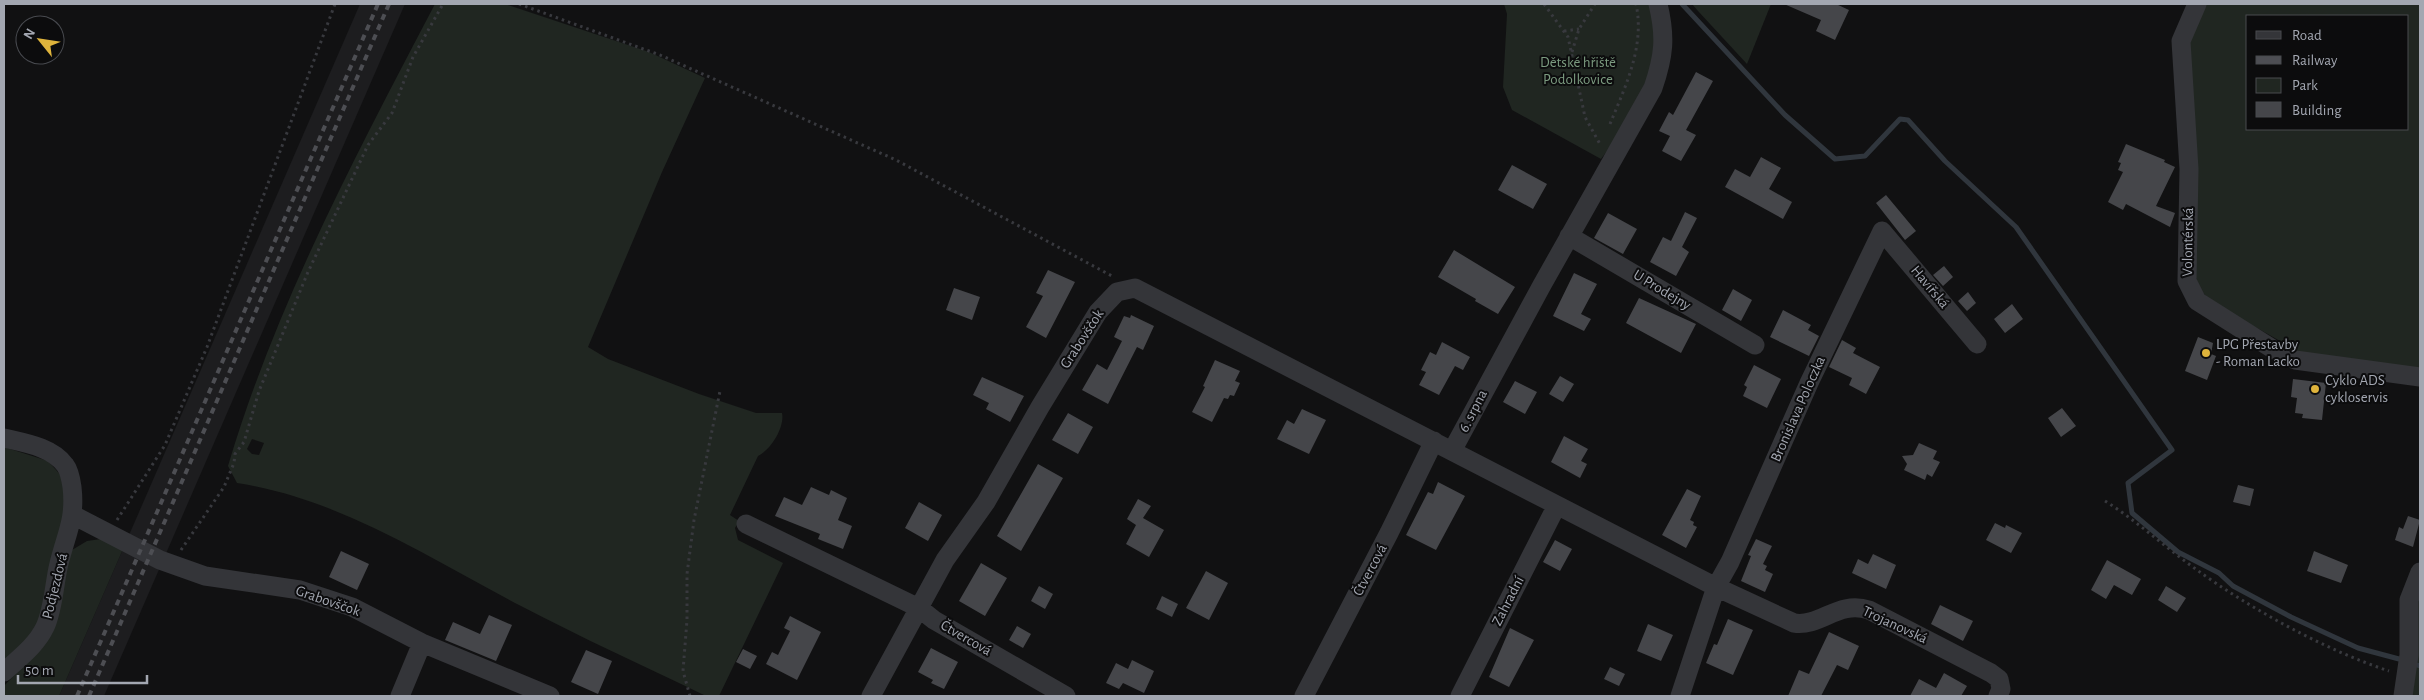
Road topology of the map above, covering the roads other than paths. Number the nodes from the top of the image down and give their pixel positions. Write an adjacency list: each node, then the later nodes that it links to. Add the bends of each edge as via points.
1 (1658, 4): 4 (street, 6. srpna, via 1664,38 1662,63 1653,88)
2 (2197, 4): 7 (street, Volontérská, via 2181,41 2190,169 2187,281 2191,292 2197,301 2276,352 2295,360)
3 (1882, 231): 5 (street, Havířská); 15 (street, Bronislava Poloczka)
4 (1569, 236): 6 (street, U Prodejny); 10 (street, 6. srpna)
5 (1977, 344)
6 (1755, 345)
7 (2420, 377)
8 (4, 438): 12 (street, via 54,454 66,466 72,483)
9 (1434, 442): 10 (street); 16 (street, Grabovščok, via 1218,332 1166,302 1135,288 1117,292 1098,312 986,502 945,560); 23 (street, Čtvercová)
10 (1452, 451): 11 (street, 6. srpna)
11 (1556, 507): 15 (street, 6. srpna); 24 (street, Zahradní)
12 (74, 515): 17 (street, Grabovščok, via 172,565 205,576 300,590 352,607); 18 (street, Podjezdová, via 45,627)
13 (746, 524): 16 (street)
14 (2420, 572): 27 (street, via 2409,600 2409,655)
15 (1716, 587): 25 (street); 26 (street, Trojanovská, via 1805,625 1844,608 1869,610 1991,673 1999,680 2001,689)
16 (918, 608): 21 (street, Grabovščok); 22 (street, Čtvercová)
17 (422, 643): 19 (street); 20 (street, Grabovščok)
18 (4, 672)
19 (400, 696)
20 (550, 696)
21 (871, 696)
22 (1066, 696)
23 (1304, 696)
24 (1460, 696)
25 (1680, 696)
26 (1998, 696)
27 (2403, 696)

